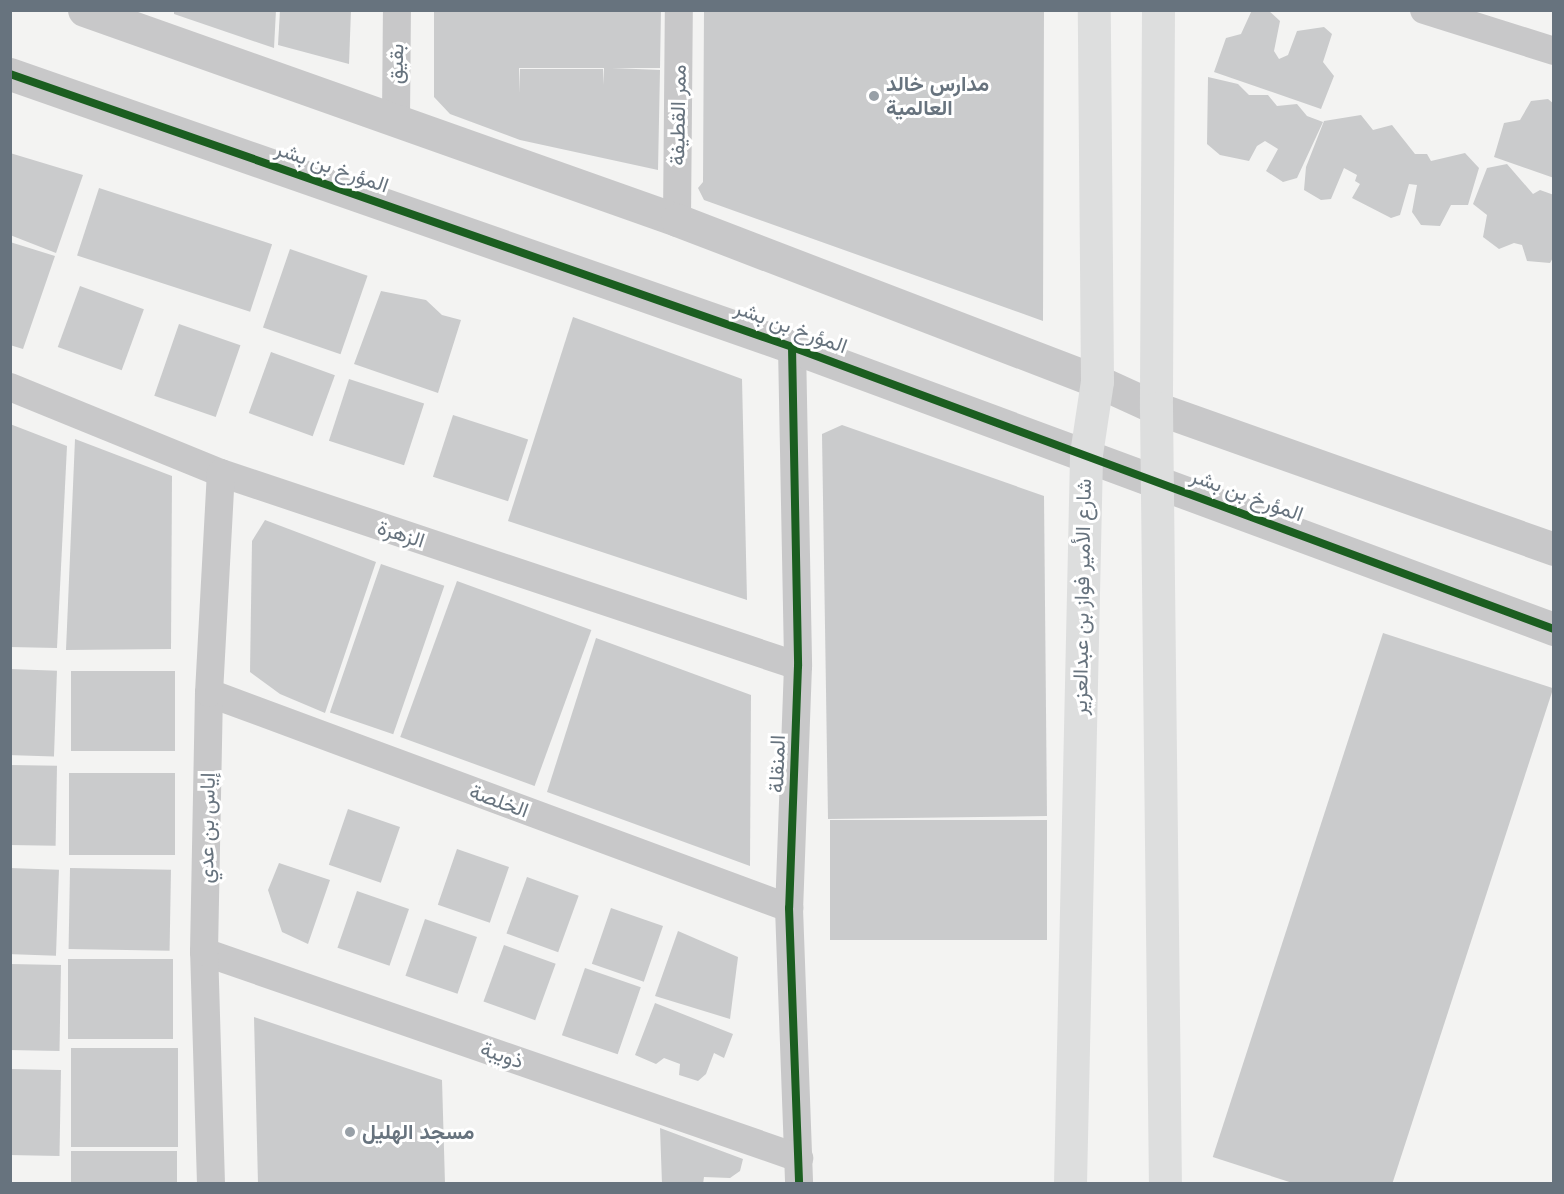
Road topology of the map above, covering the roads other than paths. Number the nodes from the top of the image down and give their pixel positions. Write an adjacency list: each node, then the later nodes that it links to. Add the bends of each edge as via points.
1 (84, 10): 9 (street)
2 (397, 10): 9 (street, بقيق)
3 (679, 10): 10 (street, ممر القطيفة)
4 (1094, 10): 12 (main road, شارع الأمير فواز بن عبدالعزير)
5 (1158, 10): 14 (main road)
6 (1424, 10): 7 (street)
7 (1554, 51)
8 (10, 74): 11 (street, المؤرخ بن بشر)
9 (396, 118): 10 (street)
10 (677, 220): 12 (street)
11 (792, 346): 15 (street, المؤرخ بن بشر); 20 (street, المنقلة)
12 (1097, 381): 14 (street); 15 (main road, شارع الأمير فواز بن عبدالعزير)
13 (10, 387): 16 (street, الزهرة)
14 (1156, 408): 17 (main road); 18 (street)
15 (1086, 454): 17 (street, المؤرخ بن بشر); 26 (main road, شارع الأمير فواز بن عبدالعزير)
16 (221, 473): 20 (street, الزهرة); 21 (street, إياس بن عدي)
17 (1160, 482): 19 (street, المؤرخ بن بشر); 27 (main road)
18 (1554, 549)
19 (1554, 629)
20 (798, 666): 22 (street, المنقلة)
21 (209, 693): 22 (street, الخلصة); 23 (street, إياس بن عدي)
22 (789, 908): 24 (street, المنقلة)
23 (204, 952): 24 (street, ذويبة); 25 (street, إياس بن عدي)
24 (799, 1171)
25 (211, 1184)
26 (1070, 1184)
27 (1165, 1184)

